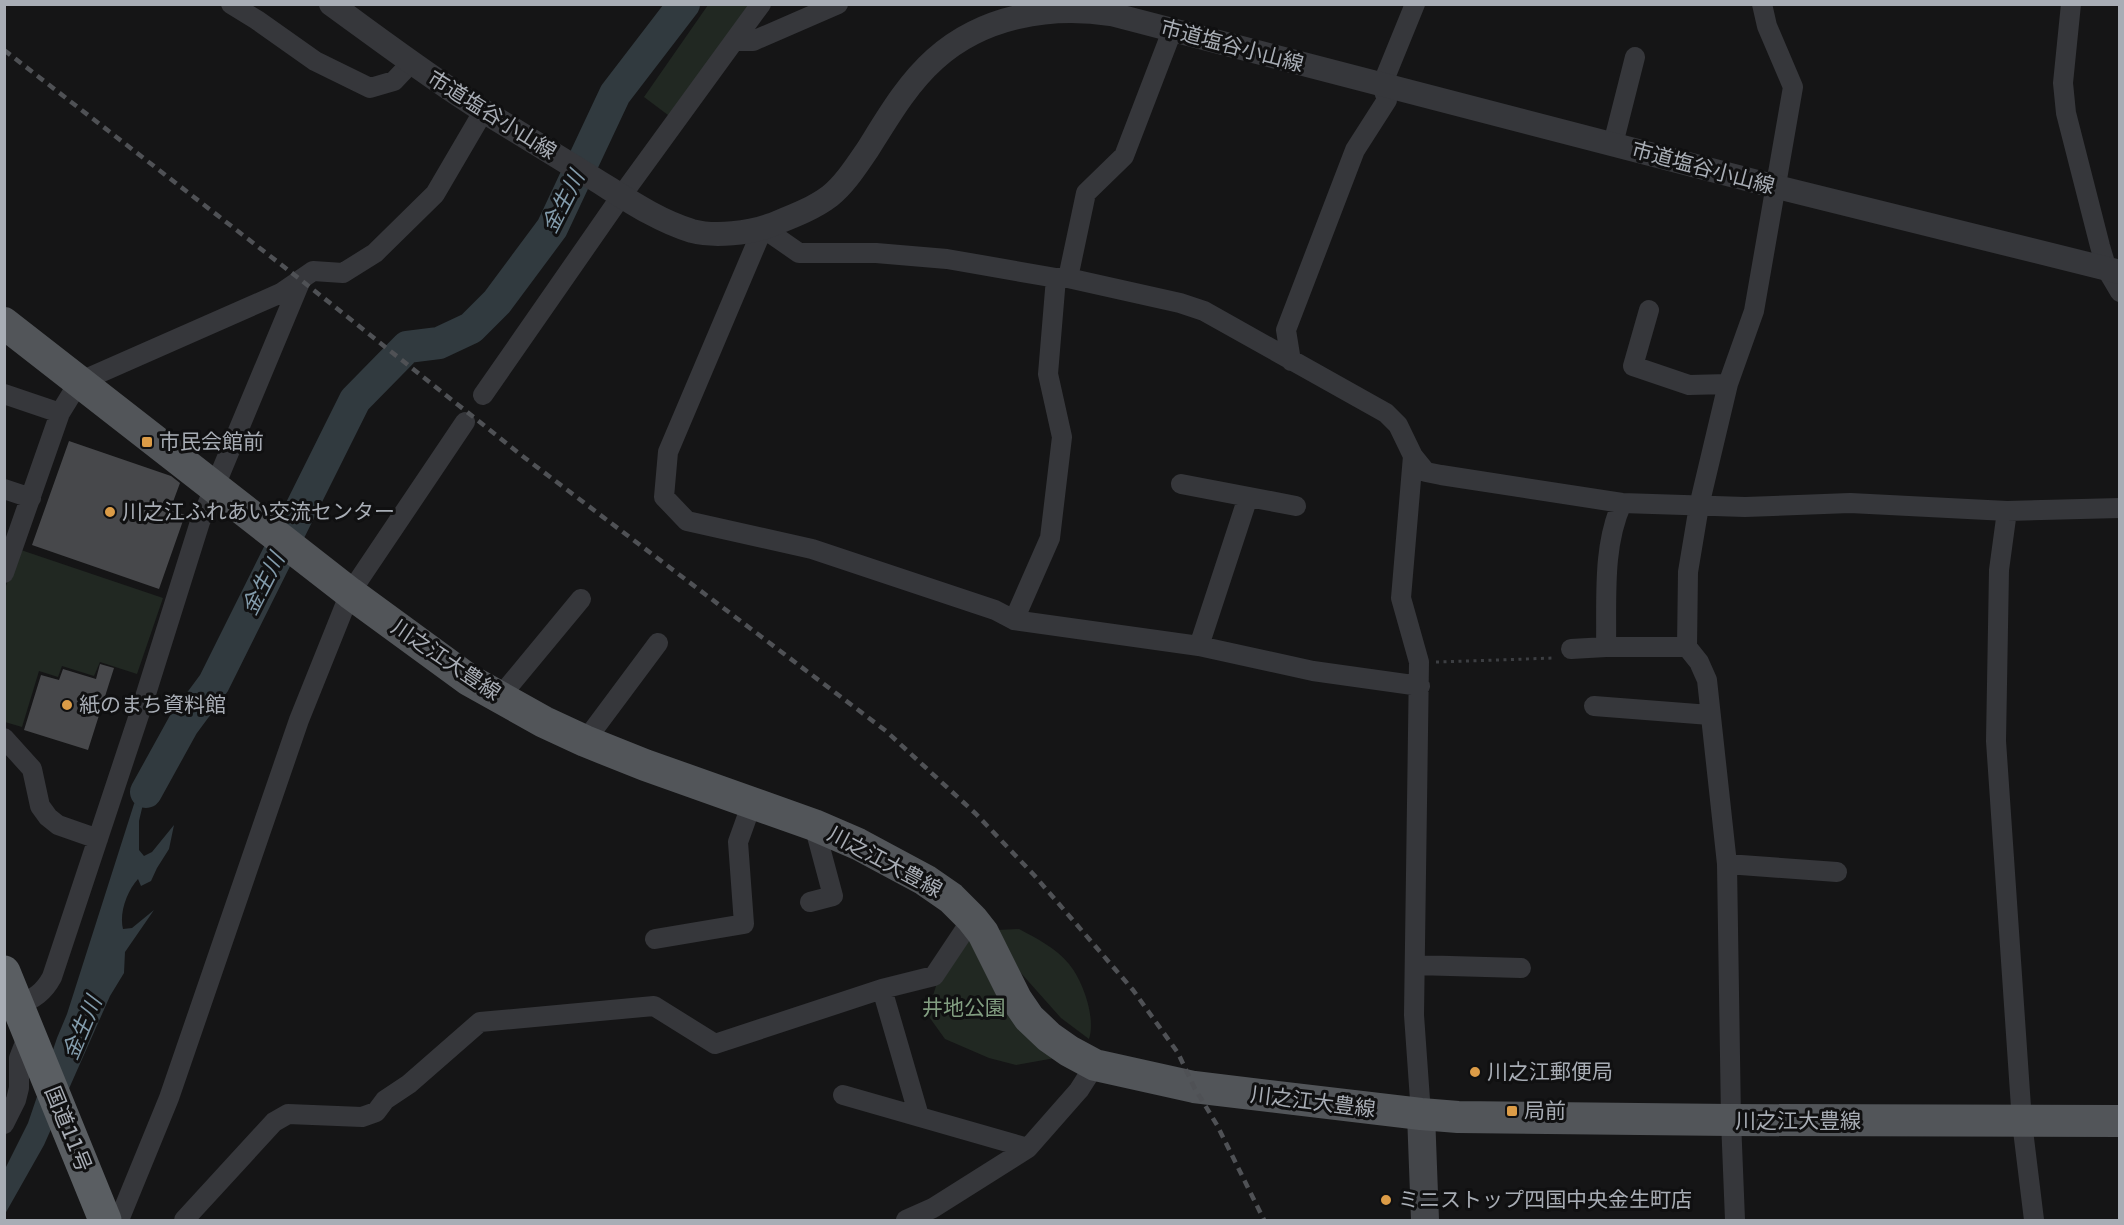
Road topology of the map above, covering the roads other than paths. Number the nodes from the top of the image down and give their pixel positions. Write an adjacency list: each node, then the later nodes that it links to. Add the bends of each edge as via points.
1 (231, 4): 12 (street, via 315,61 370,88 394,81)
2 (331, 4): 12 (street, 市道塩谷小山線)
3 (761, 4): 10 (street)
4 (838, 4): 10 (street, via 753,42)
5 (1415, 4): 13 (street)
6 (2071, 4): 19 (street, via 2063,83 2066,112)
7 (1766, 6): 16 (street, via 1767,26 1793,87)
8 (1014, 11): 9 (street, 市道塩谷小山線, via 1082,10); 18 (street, 市道塩谷小山線, via 962,39 935,59 908,87 855,168 831,196)
9 (1172, 31): 13 (street, 市道塩谷小山線); 20 (street, via 1124,156 1086,193)
10 (734, 41): 17 (street)
11 (1635, 57): 15 (street)
12 (411, 63): 14 (street, 市道塩谷小山線)
13 (1382, 85): 15 (street, 市道塩谷小山線); 25 (street, via 1387,100 1354,150 1287,330)
14 (483, 112): 17 (street, 市道塩谷小山線); 21 (street, via 435,194 375,253 343,273 313,271)
15 (1613, 144): 16 (street, 市道塩谷小山線)
16 (1777, 187): 19 (street, 市道塩谷小山線); 27 (street, via 1754,311)
17 (619, 193): 18 (street, 市道塩谷小山線, via 660,218 694,231 730,234); 29 (street)
18 (763, 228): 20 (street, via 799,253 876,253 947,259); 46 (street, via 668,452 664,497 687,521 812,549 995,610)
19 (2113, 271): 22 (street)
20 (1062, 278): 25 (street, via 1204,311); 46 (street, via 1048,375 1062,437 1050,537)
21 (301, 280): 26 (street, via 281,293); 34 (street)
22 (2120, 292)
23 (1650, 310): 27 (street, via 1633,366 1689,385)
24 (4, 323): 26 (main road, 川之江大豊線)
25 (1292, 361): 32 (street, via 1386,413 1398,425)
26 (80, 382): 30 (street); 34 (main road, 川之江大豊線)
27 (1728, 384): 40 (street)
28 (4, 394): 30 (street)
29 (483, 395)
30 (60, 413): 37 (street)
31 (465, 422): 44 (street)
32 (1413, 456): 38 (street, via 1426,472); 52 (street, via 1401,598 1419,662)
33 (1181, 484): 36 (street)
34 (215, 488): 44 (main road, 川之江大豊線); 60 (street, via 200,522)
35 (4, 489): 37 (street)
36 (1248, 497): 39 (street); 48 (street)
37 (31, 498): 43 (street)
38 (1622, 503): 40 (street); 49 (street, via 1608,561)
39 (1296, 506)
40 (1699, 506): 42 (street, via 1850,503); 50 (street, via 1688,572)
41 (2120, 507): 42 (street)
42 (2007, 511): 77 (street, via 1999,570 1996,741)
43 (4, 573)
44 (350, 592): 53 (main road, 川之江大豊線); 81 (street, via 299,720 169,1098)
45 (581, 599): 53 (street)
46 (1014, 620): 48 (street)
47 (658, 643): 57 (street)
48 (1199, 646): 52 (street, via 1313,671)
49 (1605, 647): 50 (street); 51 (street)
50 (1687, 647): 55 (street, via 1700,662 1707,680)
51 (1571, 649)
52 (1420, 686): 66 (street)
53 (499, 698): 57 (main road, 川之江大豊線)
54 (1594, 706): 55 (street)
55 (1710, 715): 61 (street)
56 (4, 738): 60 (street, via 32,769 40,806 48,817 58,825)
57 (585, 741): 58 (main road, 川之江大豊線)
58 (752, 803): 59 (main road, 川之江大豊線); 65 (street, via 738,842 744,924)
59 (814, 825): 63 (street, via 832,896); 64 (main road, 川之江大豊線, via 925,880)
60 (98, 839): 70 (street, via 52,977)
61 (1727, 864): 62 (street); 75 (street)
62 (1837, 872)
63 (810, 902)
64 (972, 919): 69 (street, via 934,976); 71 (main road, 川之江大豊線, via 1029,1018 1049,1037)
65 (655, 939)
66 (1415, 965): 67 (street); 73 (street, via 1414,1015)
67 (1521, 968)
68 (4, 972): 70 (highway, 国道11号)
69 (882, 989): 74 (street); 82 (street, via 715,1044 654,1006 480,1022 385,1100 376,1112 362,1117 288,1114 274,1122)
70 (23, 1019): 78 (street, via 19,1088); 80 (highway, 国道11号)
71 (1095, 1065): 73 (main road, 川之江大豊線, via 1194,1087); 79 (street, via 1079,1090)
72 (843, 1095): 74 (street)
73 (1421, 1114): 75 (main road, 川之江大豊線); 84 (main road)
74 (919, 1116): 79 (street)
75 (1731, 1120): 77 (main road, 川之江大豊線); 85 (street)
76 (2120, 1121): 77 (main road, 川之江大豊線)
77 (2022, 1122): 86 (street)
78 (4, 1124)
79 (1028, 1148): 83 (street)
80 (105, 1221)
81 (119, 1221)
82 (184, 1221)
83 (906, 1221)
84 (1425, 1221)
85 (1736, 1221)
86 (2034, 1221)

